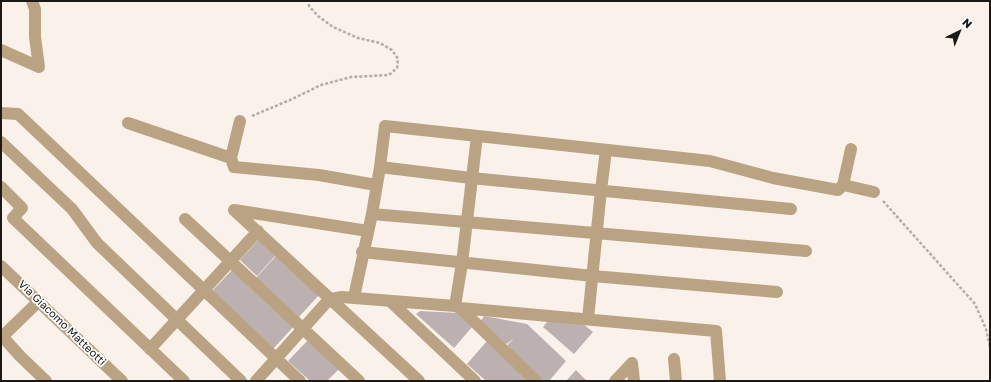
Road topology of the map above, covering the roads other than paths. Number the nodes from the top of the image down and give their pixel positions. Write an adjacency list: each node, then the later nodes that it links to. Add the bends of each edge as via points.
1 (32, 1): 2 (street, via 36,9 35,37 39,66)
2 (1, 50)
3 (1, 113): 31 (street, via 18,114)
4 (240, 121): 10 (street)
5 (128, 123): 10 (street)
6 (477, 136): 9 (street); 11 (street, via 385,126); 12 (street)
7 (1, 142): 38 (street, via 72,209 97,243)
8 (851, 149): 13 (street)
9 (606, 150): 13 (street, via 710,161 773,178 838,190); 16 (street)
10 (231, 158): 14 (street, via 234,167 319,175)
11 (380, 167): 12 (street); 14 (street)
12 (471, 178): 16 (street); 21 (street)
13 (842, 184): 17 (street)
14 (376, 185): 19 (street)
15 (1, 188): 42 (street, via 22,208 12,218)
16 (601, 190): 18 (street); 24 (street)
17 (874, 192)
18 (791, 209)
19 (372, 214): 21 (street); 23 (street)
20 (185, 219): 27 (street)
21 (466, 222): 24 (street); 28 (street)
22 (258, 231): 23 (street, via 234,210); 27 (street); 34 (street)
23 (368, 231): 26 (street)
24 (597, 233): 25 (street); 30 (street)
25 (806, 251)
26 (362, 252): 28 (street); 33 (street)
27 (230, 260): 31 (street); 40 (street)
28 (462, 263): 30 (street); 37 (street)
29 (1, 266): 35 (street, Via Giacomo Matteotti)
30 (593, 276): 32 (street); 39 (street)
31 (204, 290): 38 (street); 43 (street)
32 (777, 292)
33 (354, 297): 34 (street); 36 (street)
34 (331, 298): 40 (street); 52 (street)
35 (39, 301): 41 (street); 45 (street, Via Giacomo Matteotti)
36 (391, 302): 37 (street); 53 (street)
37 (458, 307): 39 (street); 54 (street)
38 (177, 319): 42 (street); 48 (street)
39 (588, 319): 58 (street, via 716,331)
40 (304, 329): 43 (street); 51 (street)
41 (2, 337): 46 (street)
42 (150, 349): 47 (street)
43 (276, 358): 49 (street); 50 (street)
44 (674, 359): 57 (street)
45 (118, 380)
46 (46, 381)
47 (184, 381)
48 (241, 381)
49 (256, 381)
50 (300, 381)
51 (359, 381)
52 (419, 381)
53 (475, 381)
54 (536, 381)
55 (615, 381): 56 (street, via 632,363)
56 (634, 381)
57 (676, 381)
58 (720, 381)

